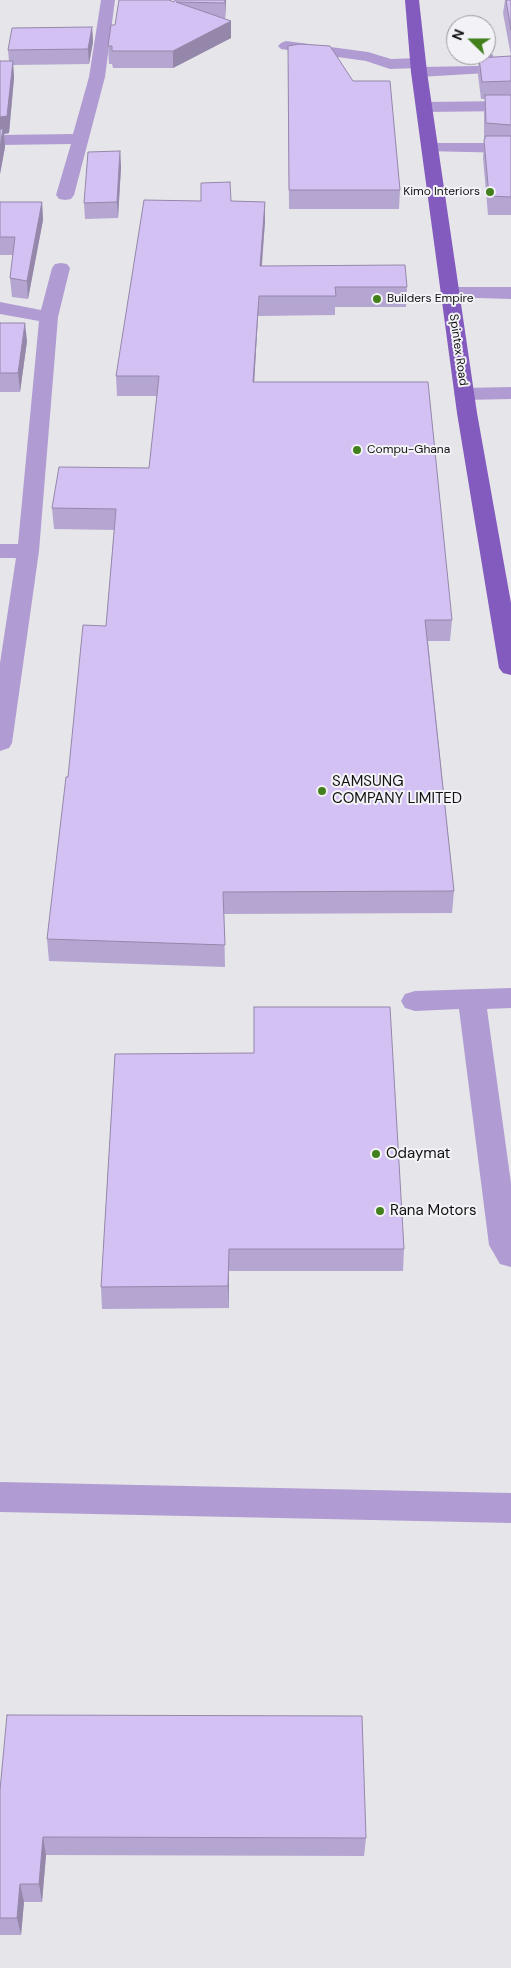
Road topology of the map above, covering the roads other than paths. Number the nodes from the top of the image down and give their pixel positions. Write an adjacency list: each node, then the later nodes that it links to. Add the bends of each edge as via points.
1 (108, 0): 8 (lane, via 97,77)
2 (412, 0): 5 (main road, Spintex Road)
3 (286, 46): 5 (lane, via 368,57)
4 (488, 65): 5 (lane, via 482,70)
5 (419, 68): 7 (main road, Spintex Road)
6 (511, 106): 7 (lane)
7 (424, 107): 10 (main road, Spintex Road)
8 (81, 139): 9 (lane); 12 (lane)
9 (0, 140)
10 (430, 148): 11 (lane); 14 (main road, Spintex Road)
11 (511, 148)
12 (65, 195)
13 (61, 268): 17 (lane)
14 (450, 293): 15 (lane); 19 (main road, Spintex Road)
15 (511, 293)
16 (4, 311): 17 (lane)
17 (49, 317): 21 (lane)
18 (511, 393): 19 (lane)
19 (464, 394): 22 (main road, Spintex Road)
20 (0, 551): 21 (lane)
21 (28, 551): 23 (lane)
22 (511, 668)
23 (0, 743)
24 (511, 998): 25 (lane)
25 (472, 999): 26 (lane); 27 (lane, via 504,1246)
26 (415, 1001)
27 (511, 1254)
28 (0, 1497): 29 (lane)
29 (511, 1508)

